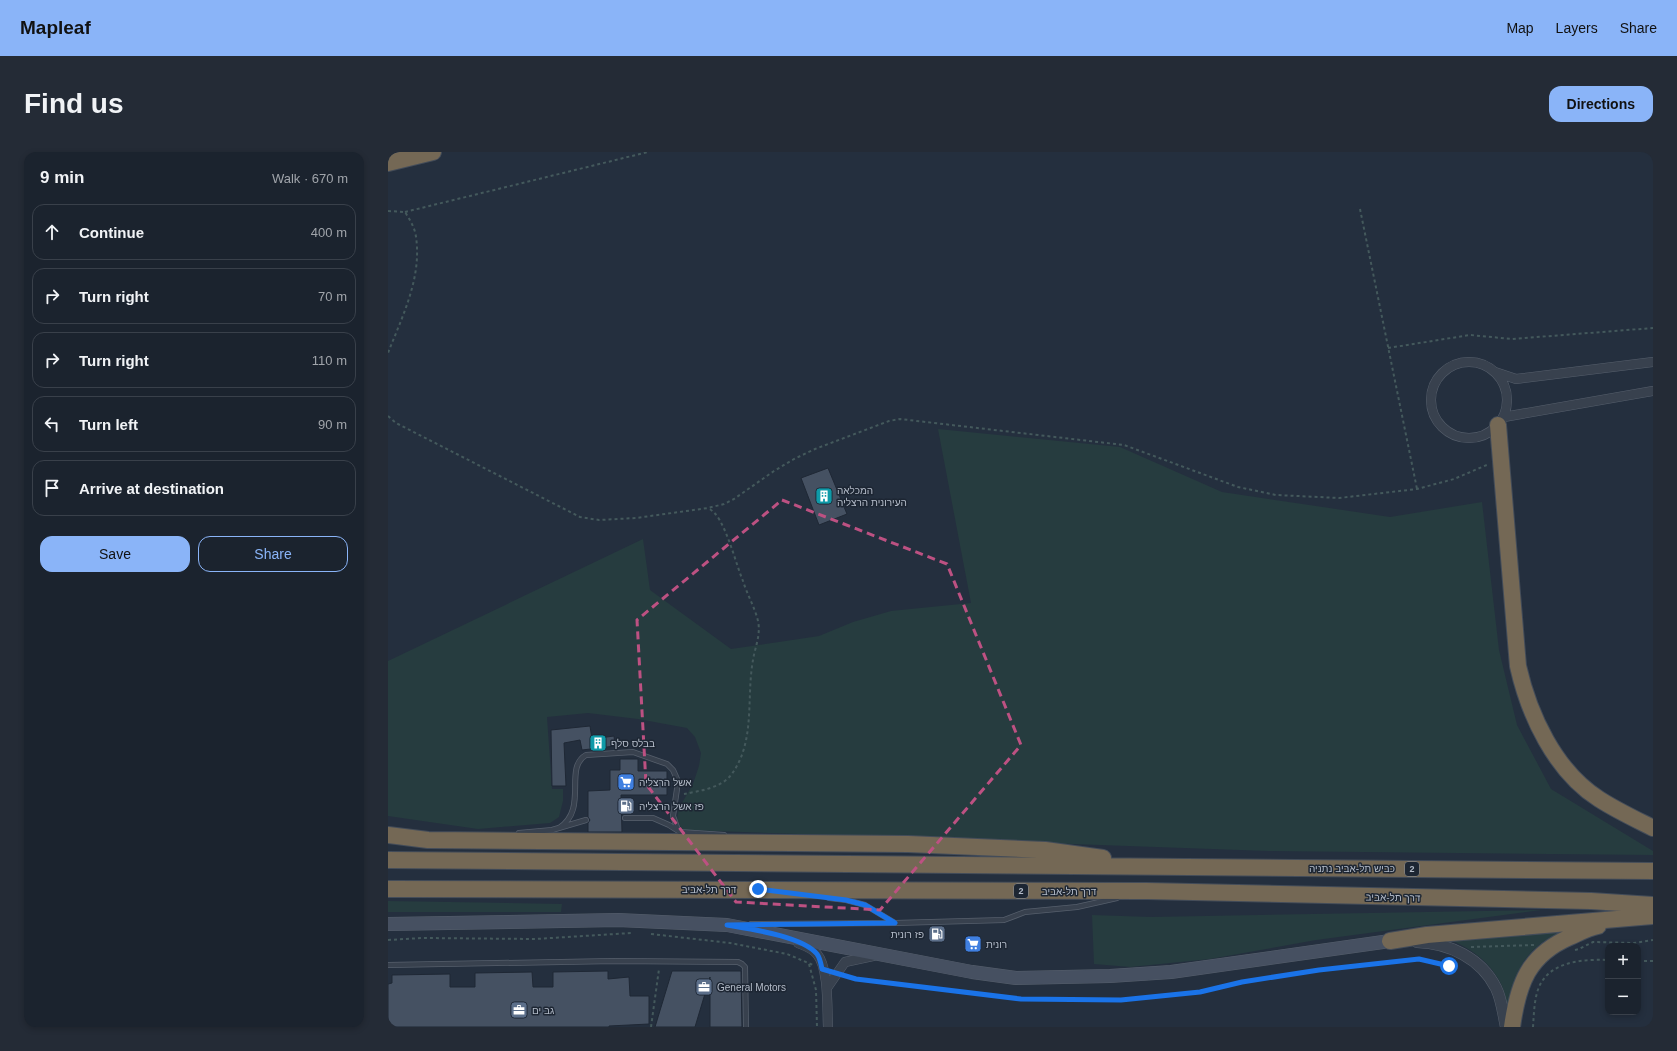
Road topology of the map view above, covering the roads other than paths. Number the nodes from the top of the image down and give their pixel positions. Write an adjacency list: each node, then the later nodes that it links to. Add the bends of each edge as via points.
1 (433, 152): 2 (highway)
2 (388, 163)
3 (1653, 362): 4 (street, via 1516,379)
4 (1495, 372): 6 (street, via 1503,383 1507,396 1507,409); 6 (street, via 1486,365 1475,362 1452,365 1435,380 1430,401 1432,413 1438,424 1455,437 1473,439 1493,431)
5 (1653, 391): 6 (street)
6 (1501, 421): 10 (highway, via 1500,459 1518,666 1533,716 1545,740 1578,782 1598,799)
7 (625, 818): 11 (lane, via 653,818)
8 (586, 820): 9 (lane)
9 (559, 828): 11 (lane, via 571,816 576,766 580,758 586,755 633,752 667,764 673,770 677,779 677,789 673,816); 12 (lane)
10 (1653, 828)
11 (678, 830): 15 (lane)
12 (512, 834)
13 (388, 835): 17 (highway, via 428,840)
14 (504, 835): 17 (lane)
15 (729, 835)
16 (752, 837): 18 (lane)
17 (468, 839): 18 (highway)
18 (824, 842): 20 (highway, via 1045,850)
19 (388, 860): 20 (highway, 2)
20 (1170, 867): 21 (highway, כביש תל-אביב נתניה / 2)
21 (1653, 871)
22 (388, 889): 23 (highway, דרך תל-אביב / 2)
23 (758, 889): 24 (highway, דרך תל-אביב / 2); 25 (lane)
24 (1148, 891): 27 (highway, דרך תל-אביב / 2, via 1591,901); 29 (lane, via 1077,907 1025,912 1004,920)
25 (817, 896)
26 (824, 897): 29 (lane, via 865,905)
27 (1653, 905)
28 (1653, 916): 33 (highway, via 1427,935); 40 (highway, via 1594,927 1548,948 1534,962 1520,986)
29 (895, 923): 31 (lane)
30 (388, 924): 31 (main road, via 618,920)
31 (727, 925): 32 (main road)
32 (776, 933): 34 (main road); 36 (street, via 808,947 818,955)
33 (1390, 941): 34 (main road, via 1171,972 1110,976 1016,978); 39 (street, via 1430,943 1463,954 1478,965 1496,988)
34 (884, 955): 36 (street, via 845,962)
35 (388, 965): 37 (lane, via 614,961 738,962 745,967)
36 (827, 988): 38 (street)
37 (746, 1027)
38 (828, 1027)
39 (1506, 1027)
40 (1512, 1027)

